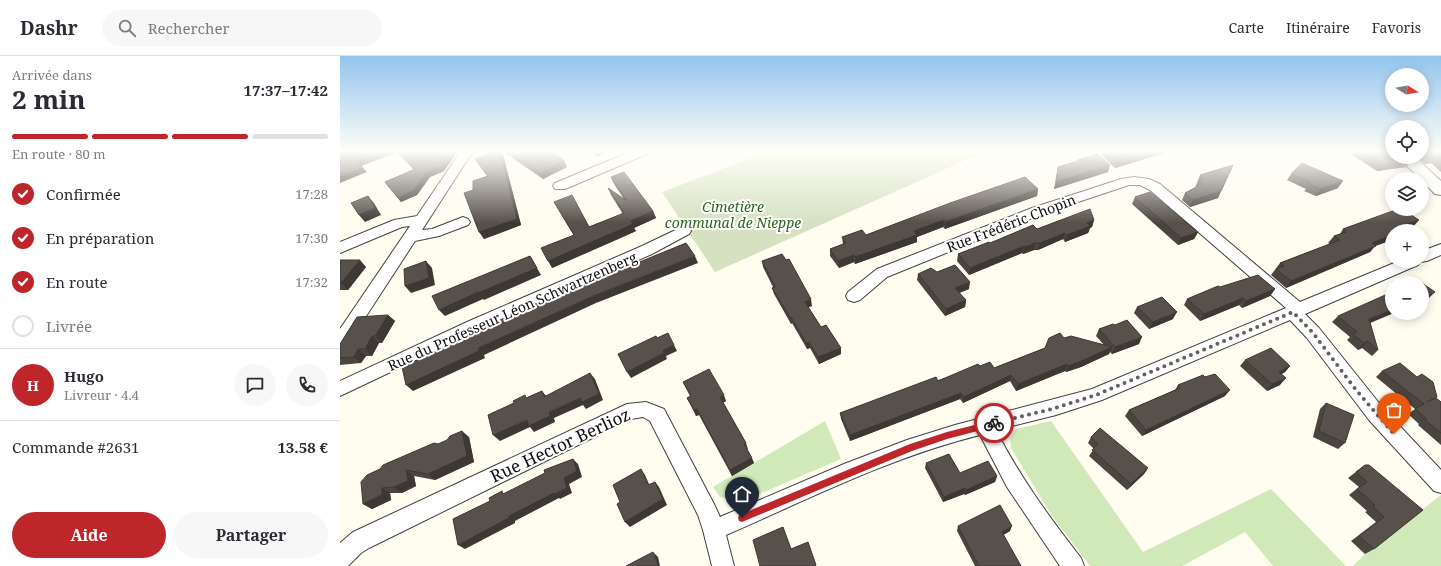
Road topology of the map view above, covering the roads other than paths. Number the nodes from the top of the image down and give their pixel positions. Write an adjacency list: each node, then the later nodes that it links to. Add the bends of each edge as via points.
1 (451, 175): 6 (street)
2 (587, 175): 4 (street)
3 (1425, 175): 5 (street)
4 (560, 186)
5 (1441, 190)
6 (421, 220): 9 (street); 10 (street, via 399,223)
7 (463, 222): 9 (street, via 434,233)
8 (684, 231): 17 (street, Rue du Professeur Léon Schwartzenberg)
9 (410, 237): 16 (street)
10 (340, 248)
11 (1441, 249): 12 (street)
12 (1429, 254)
13 (1397, 268): 15 (street)
14 (854, 296): 15 (street, Rue Frédéric Chopin, via 882,273 1056,204 1138,180 1154,187)
15 (1296, 311): 18 (street, via 1096,395); 19 (street, Rue Frédéric Chopin, via 1376,414)
16 (340, 342)
17 (340, 389)
18 (985, 426): 20 (street, via 937,438 901,451); 23 (street, via 1001,459)
19 (1441, 484)
20 (714, 530): 21 (street, Rue Hector Berlioz, via 657,415 649,410 640,409 627,412 362,540); 22 (street, Rue Hector Berlioz)
21 (340, 558)
22 (723, 566)
23 (1073, 566)

